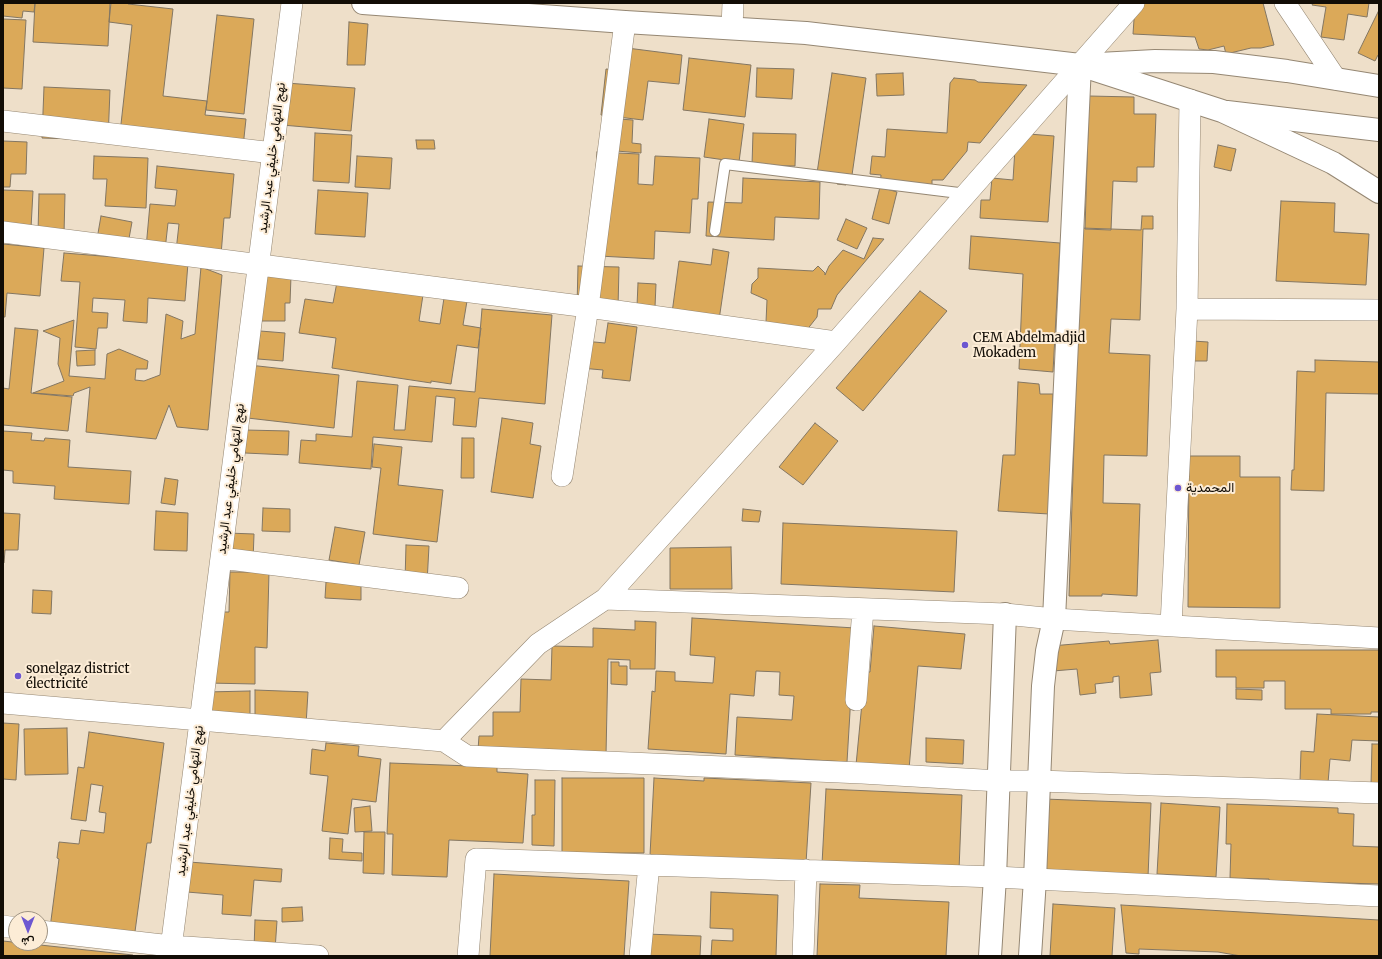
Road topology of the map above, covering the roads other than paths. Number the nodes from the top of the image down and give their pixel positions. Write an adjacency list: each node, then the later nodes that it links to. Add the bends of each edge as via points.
1 (292, 3): 15 (street, نهج التهامي خليفي عبد الرشيد)
2 (364, 3): 6 (street)
3 (734, 3): 7 (street)
4 (1134, 3): 8 (street)
5 (1285, 3): 9 (street)
6 (625, 22): 7 (street); 21 (street)
7 (732, 28): 8 (street, via 806,33)
8 (1080, 65): 9 (street, via 1155,61 1214,62); 11 (street); 17 (street); 31 (street)
9 (1336, 79): 10 (street)
10 (1379, 86)
11 (1190, 100): 12 (street); 22 (street)
12 (1222, 111): 14 (street); 16 (street, via 1333,163)
13 (3, 121): 15 (street)
14 (1379, 130)
15 (273, 153): 20 (street, نهج التهامي خليفي عبد الرشيد)
16 (1379, 192)
17 (967, 194): 18 (lane, via 725,164); 24 (street)
18 (715, 231)
19 (3, 232): 20 (street)
20 (258, 265): 21 (street); 26 (street, نهج التهامي خليفي عبد الرشيد)
21 (588, 307): 24 (street); 25 (street)
22 (1187, 309): 23 (street); 32 (street)
23 (1379, 310)
24 (836, 342): 28 (street)
25 (562, 476)
26 (221, 558): 27 (street); 36 (street, نهج التهامي خليفي عبد الرشيد)
27 (458, 588)
28 (605, 599): 29 (street); 37 (street, via 538,644)
29 (863, 609): 30 (street); 34 (street)
30 (1005, 614): 31 (street); 38 (street)
31 (1054, 619): 32 (street); 39 (street, via 1043,686)
32 (1171, 626): 33 (street)
33 (1379, 638)
34 (856, 700)
35 (3, 703): 36 (street)
36 (200, 719): 37 (street); 47 (street, نهج التهامي خليفي عبد الرشيد)
37 (444, 741): 38 (street, via 467,756)
38 (999, 781): 39 (street); 43 (street)
39 (1039, 781): 40 (street); 44 (street)
40 (1379, 793)
41 (648, 865): 42 (street); 49 (street, via 476,859); 50 (street)
42 (806, 870): 43 (street); 51 (street)
43 (995, 877): 44 (street); 52 (street)
44 (1035, 879): 45 (street); 53 (street)
45 (1379, 896)
46 (48, 931): 47 (street)
47 (170, 951): 48 (street)
48 (318, 956)
49 (468, 956)
50 (640, 956)
51 (803, 956)
52 (990, 956)
53 (1030, 956)

